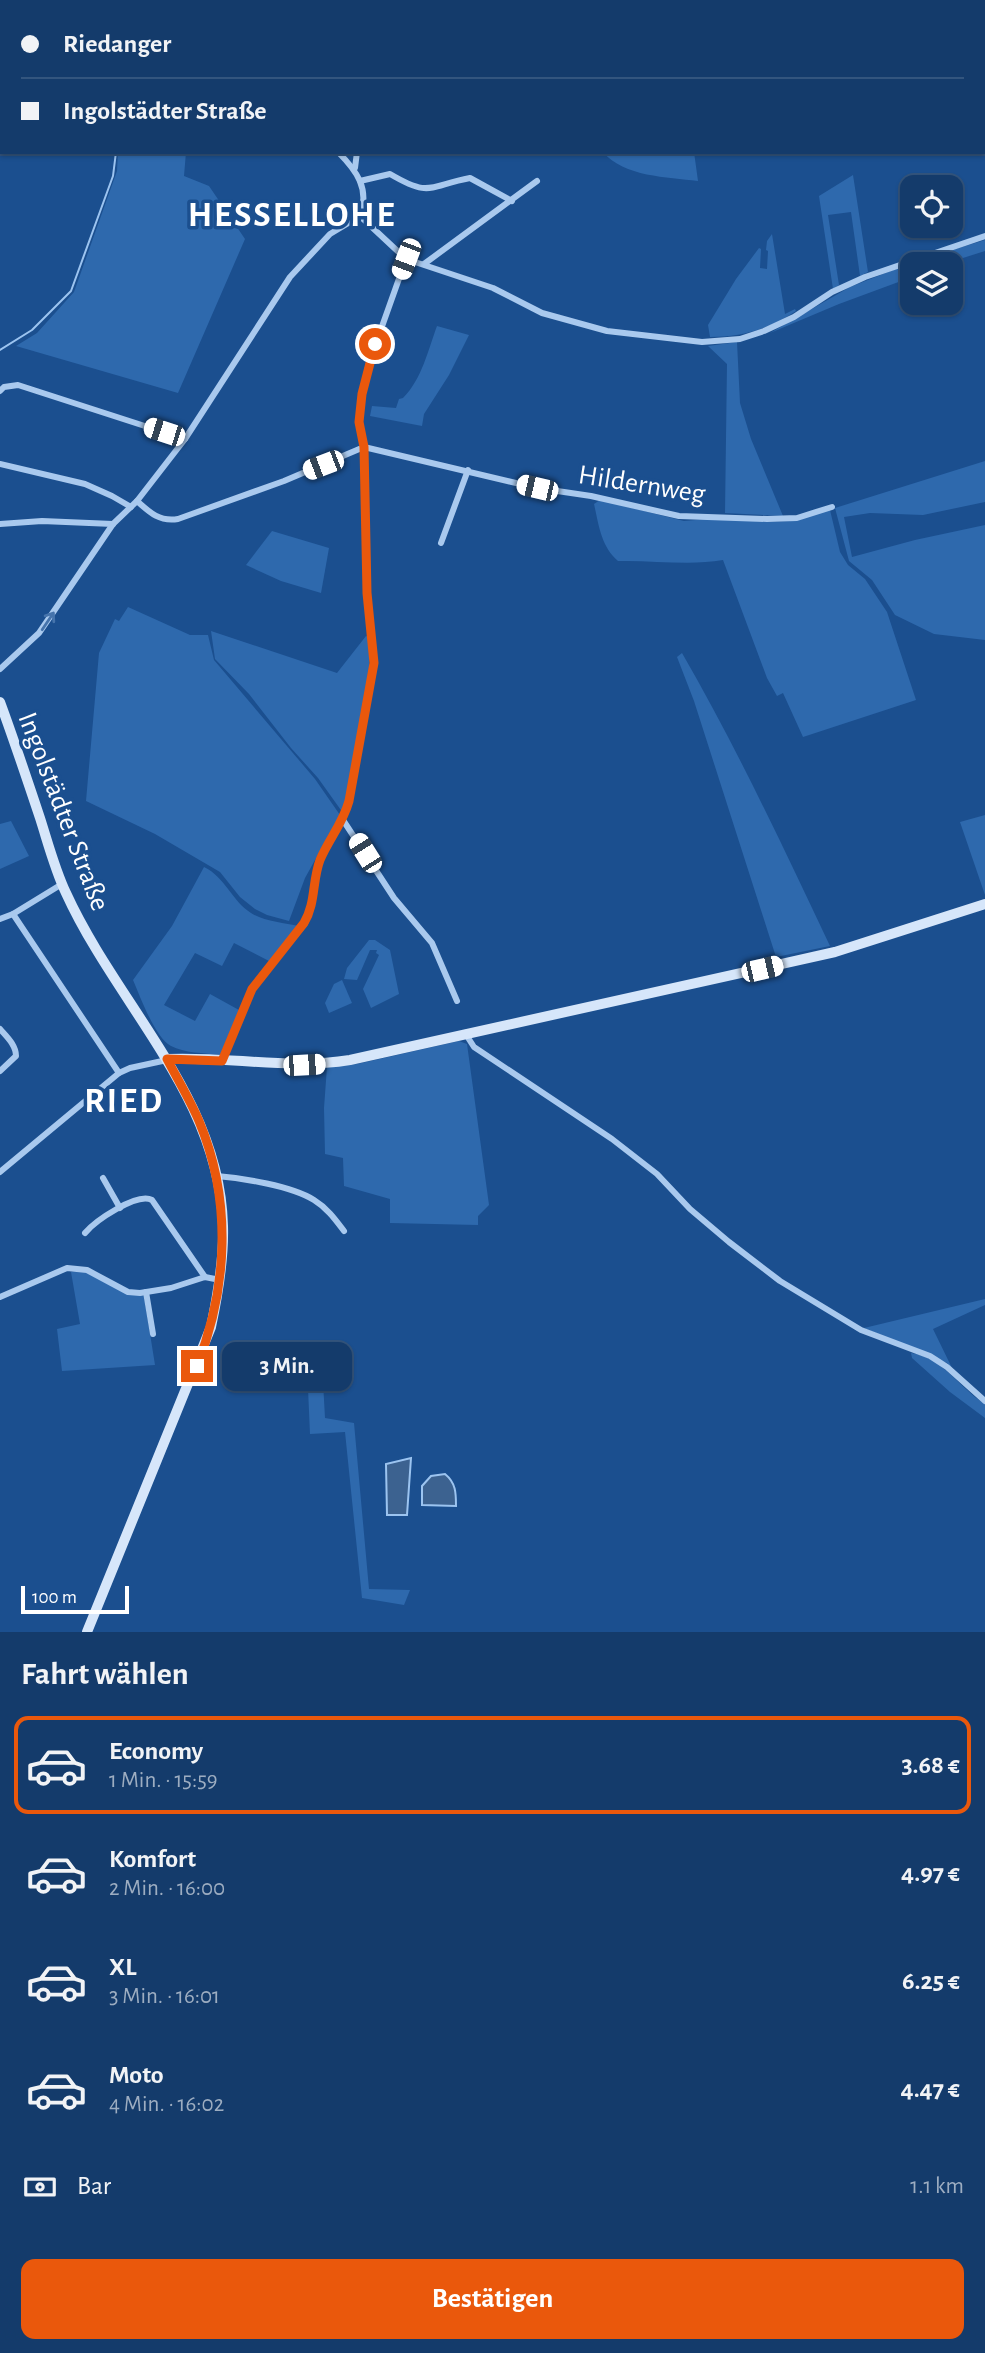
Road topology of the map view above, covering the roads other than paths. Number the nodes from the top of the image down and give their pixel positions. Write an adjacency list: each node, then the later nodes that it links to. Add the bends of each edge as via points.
1 (340, 154): 3 (street)
2 (357, 154): 3 (street)
3 (355, 168): 4 (street)
4 (360, 181): 6 (street, via 390,174 414,188 432,189 470,178); 7 (street, via 364,205)
5 (537, 181): 6 (street)
6 (512, 201): 10 (street)
7 (360, 216): 9 (street); 12 (street, via 330,234 290,277)
8 (985, 236): 10 (street, via 865,277 794,317 728,341 673,340 607,331 542,313 493,288)
9 (406, 259): 10 (street); 13 (street, via 362,394 359,422)
10 (424, 264)
11 (0, 391): 12 (street, via 18,385)
12 (185, 439): 16 (street)
13 (364, 447): 15 (street, Hildernweg); 16 (street, via 178,519 164,520); 24 (street, via 367,593 374,663)
14 (0, 464): 18 (street, via 85,484)
15 (468, 470): 17 (street, Hildernweg, via 679,516 797,518); 21 (street)
16 (137, 501): 18 (street)
17 (832, 507)
18 (131, 508): 20 (street)
19 (0, 523): 20 (street)
20 (113, 524): 22 (street, one-way to 20, via 39,634)
21 (441, 543)
22 (0, 669)
23 (0, 702): 25 (main road, Ingolstädter Straße)
24 (343, 820): 29 (street, via 394,898 432,943); 33 (street, via 321,859 310,912 252,989)
25 (62, 884): 27 (street); 32 (main road, Ingolstädter Straße, via 102,961)
26 (985, 904): 31 (main road, via 835,952)
27 (13, 914): 28 (street); 35 (street)
28 (0, 919)
29 (457, 1002)
30 (0, 1029): 34 (street, via 16,1048 16,1056)
31 (465, 1033): 33 (main road, via 327,1064); 47 (street, via 474,1047 648,1167 690,1209 780,1280 862,1330 930,1356)
32 (167, 1059): 33 (main road); 35 (street); 37 (main road, Ingolstädter Straße, via 199,1119)
33 (222, 1061)
34 (0, 1071)
35 (119, 1073): 36 (street)
36 (1, 1170)
37 (216, 1177): 40 (street, via 254,1181 311,1198); 43 (main road, Ingolstädter Straße, via 223,1226)
38 (103, 1178): 39 (street)
39 (120, 1208): 41 (street); 42 (street, via 139,1198 152,1200)
40 (345, 1231)
41 (85, 1233)
42 (205, 1277): 43 (street); 44 (street)
43 (220, 1280): 48 (main road, Ingolstädter Straße, via 202,1353)
44 (146, 1292): 45 (street, via 128,1292 87,1270 67,1268); 46 (street)
45 (0, 1297)
46 (153, 1334)
47 (985, 1401)
48 (87, 1632)

